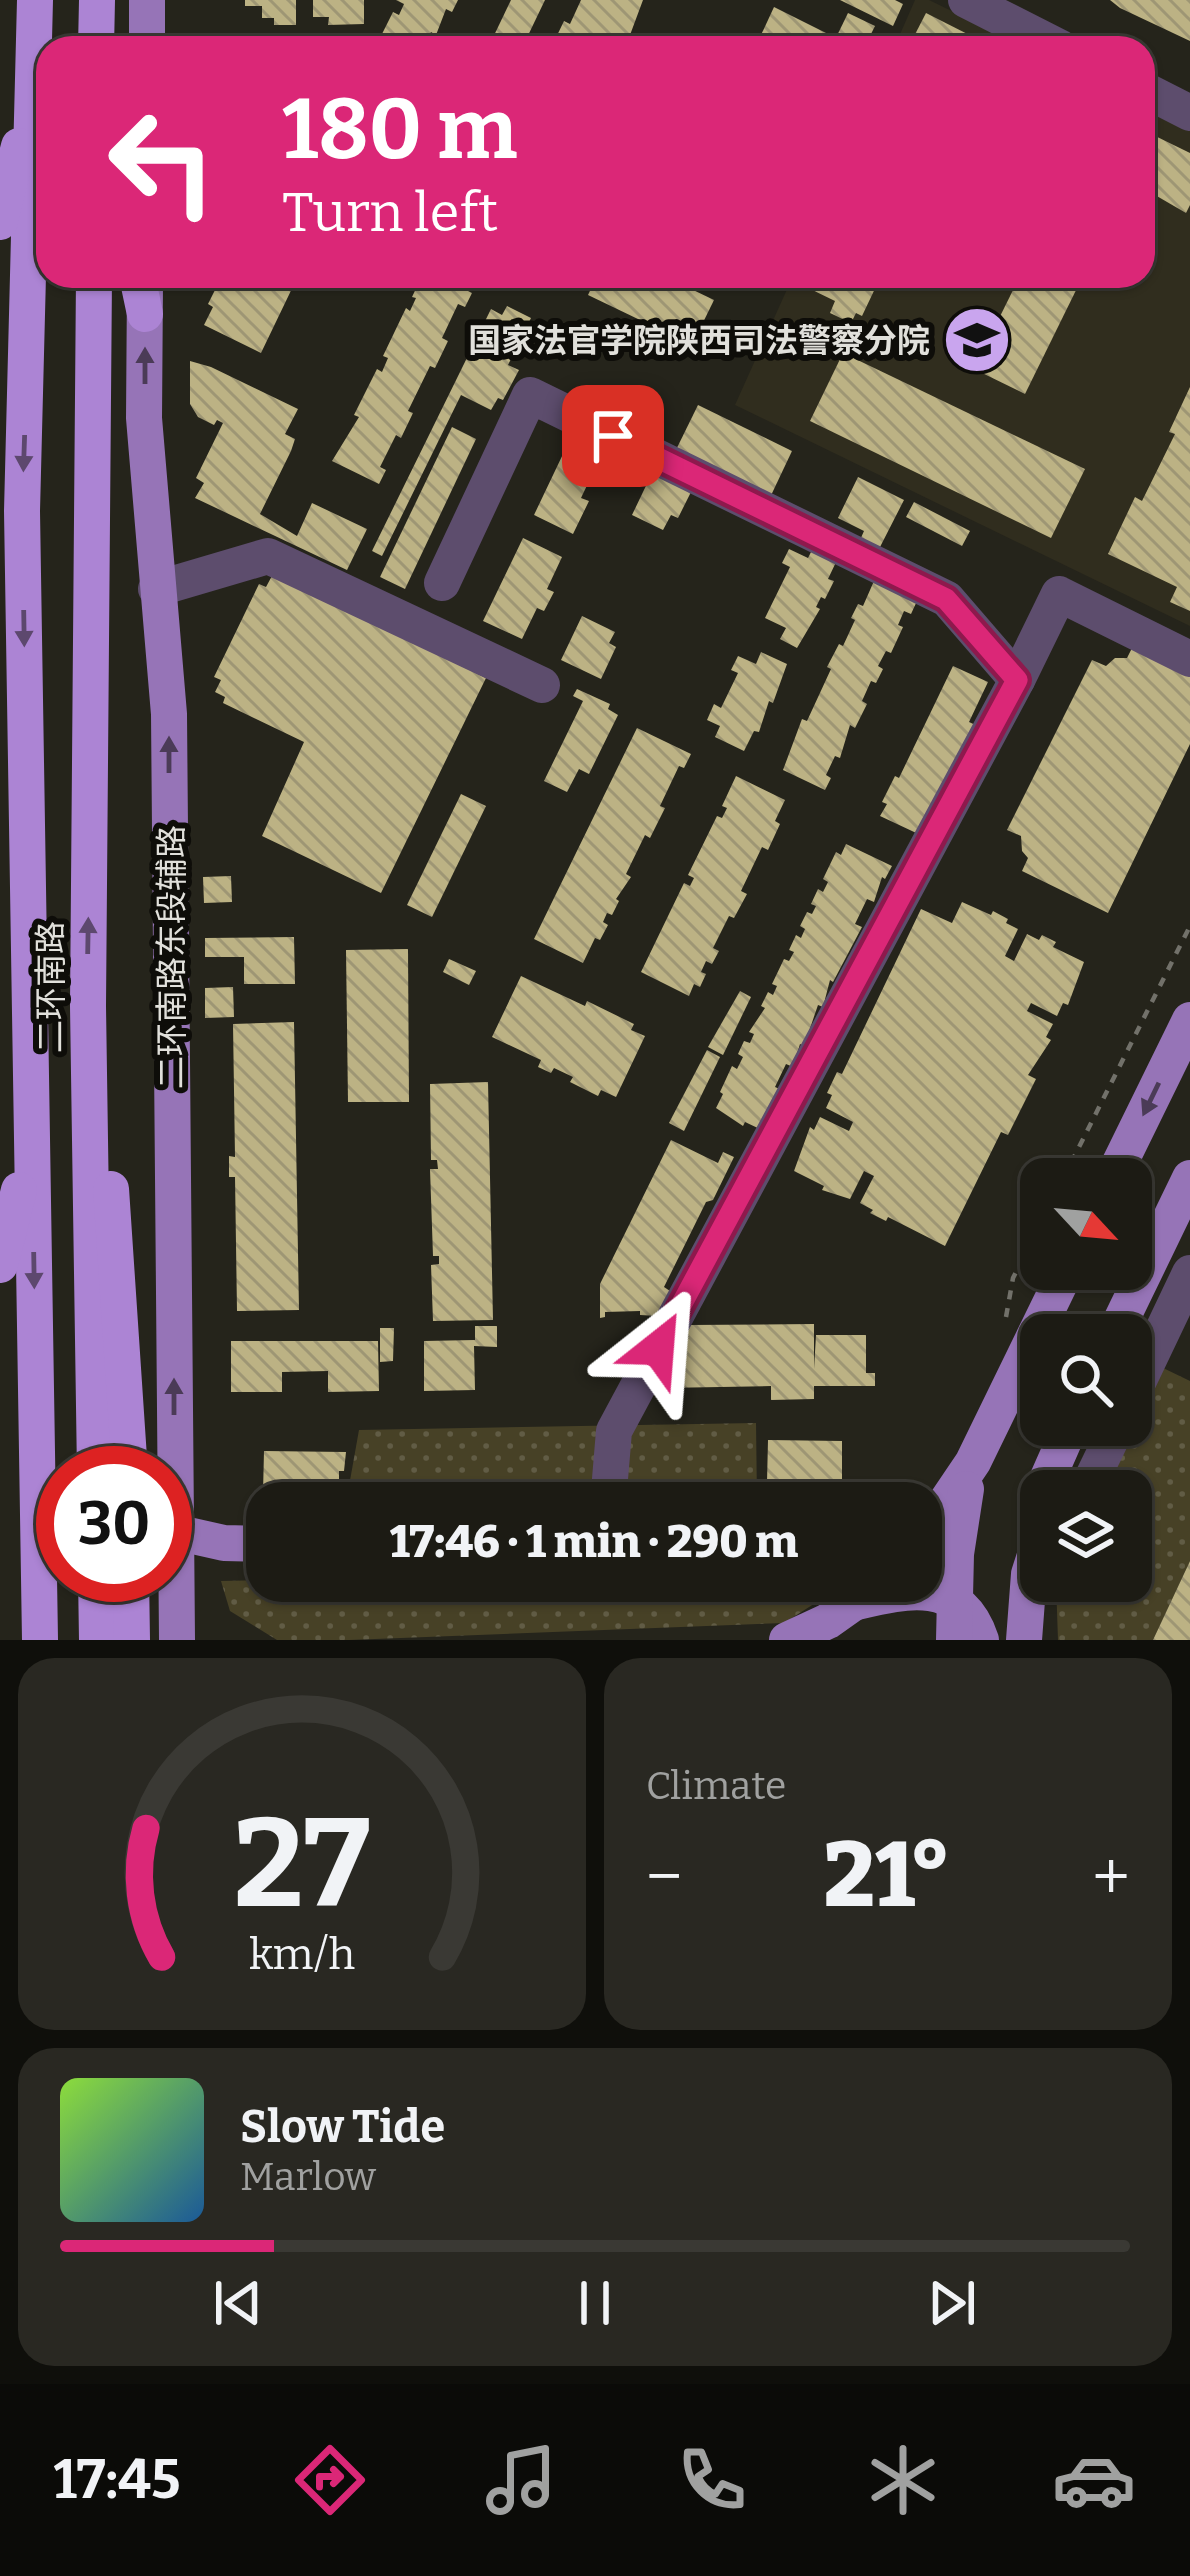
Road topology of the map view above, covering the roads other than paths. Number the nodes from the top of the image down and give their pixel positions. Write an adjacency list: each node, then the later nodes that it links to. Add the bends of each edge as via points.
1 (34, 0): 8 (highway)
2 (97, 0): 5 (highway)
3 (147, 0): 6 (main road)
4 (966, 0): 7 (street)
5 (96, 36)
6 (147, 36)
7 (1037, 36)
8 (35, 79): 11 (highway); 22 (highway, 二环南路, one-way to 22, via 22,512)
9 (1155, 95): 10 (street)
10 (1190, 113)
11 (0, 222)
12 (94, 288): 20 (highway, 二环南路, one-way to 12)
13 (142, 288): 14 (highway)
14 (145, 314): 16 (main road, 二环南路东段辅路, one-way to 14)
15 (442, 583): 18 (street, via 530,395 946,599)
16 (156, 589): 19 (street, via 268,556); 32 (main road, 二环南路东段辅路, one-way to 16, via 169,714)
17 (1190, 659): 18 (street, via 1059,594)
18 (1017, 680): 34 (street, via 614,1431)
19 (542, 685)
20 (88, 1006): 30 (highway, 二环南路); 31 (highway, via 116,1234)
21 (1190, 1020): 23 (main road, one-way to 23)
22 (32, 1140): 25 (highway); 47 (highway, 二环南路, one-way to 47)
23 (1122, 1158)
24 (1190, 1178): 28 (main road)
25 (0, 1265)
26 (1190, 1273): 29 (street)
27 (1057, 1290): 33 (main road)
28 (1124, 1314)
29 (1152, 1353)
30 (95, 1446)
31 (128, 1446)
32 (174, 1446)
33 (973, 1462): 35 (main road); 45 (main road, via 959,1521)
34 (610, 1482)
35 (950, 1498): 36 (main road); 37 (main road)
36 (942, 1505)
37 (942, 1509)
38 (192, 1536): 39 (main road)
39 (246, 1544)
40 (942, 1597): 45 (main road)
41 (97, 1602): 48 (highway)
42 (131, 1602): 49 (highway)
43 (176, 1602): 50 (main road, 二环南路东段辅路)
44 (853, 1602): 51 (main road)
45 (955, 1602): 52 (main road); 53 (main road)
46 (1027, 1602): 54 (main road)
47 (40, 1640)
48 (98, 1640)
49 (132, 1640)
50 (176, 1640)
51 (787, 1640)
52 (954, 1640)
53 (981, 1640)
54 (1024, 1640)

